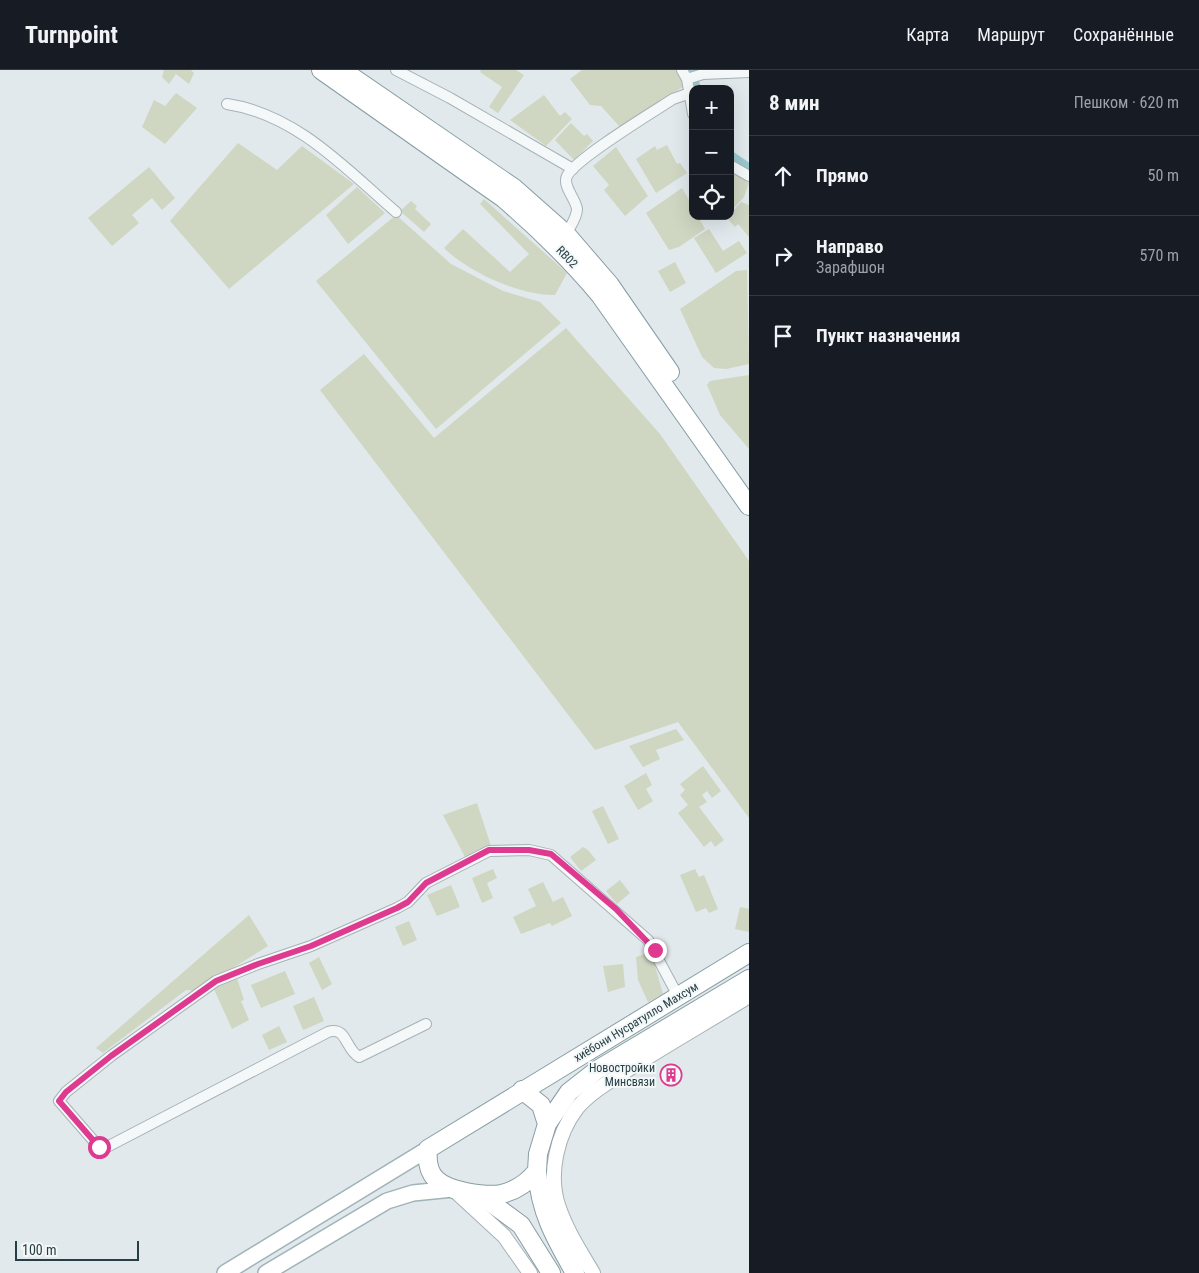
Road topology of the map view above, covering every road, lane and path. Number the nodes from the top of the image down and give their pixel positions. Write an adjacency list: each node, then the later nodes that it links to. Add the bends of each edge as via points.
1 (321, 70): 15 (highway, RB02, via 502,198 574,263 611,310)
2 (342, 70): 13 (highway, RB02, via 514,188)
3 (396, 70): 10 (street)
4 (749, 72): 5 (street)
5 (684, 74): 6 (street)
6 (689, 90)
7 (689, 93): 10 (street, via 673,98)
8 (227, 104): 12 (street, via 257,112 304,135 325,149)
9 (734, 167): 11 (street)
10 (573, 169): 13 (street, via 566,183 577,209)
11 (749, 176)
12 (396, 212)
13 (566, 234): 14 (highway, RB02, via 610,285)
14 (749, 488)
15 (749, 506)
16 (749, 953): 18 (highway, хиёбони Нусратулло Махсум)
17 (749, 979): 22 (highway, хиёбони Нусратулло Махсум, via 597,1070 569,1092)
18 (678, 996): 20 (street, via 648,940 551,854 529,850 489,850 426,883 408,902 397,908 311,946 216,981 111,1056 59,1101 99,1147 106,1148 328,1032 341,1032 359,1057); 21 (highway, хиёбони Нусратулло Махсум)
19 (749, 996): 32 (street, via 609,1082 578,1107 568,1121 554,1172 558,1204)
20 (426, 1024)
21 (522, 1090): 22 (highway, via 541,1105); 23 (highway, хиёбони Нусратулло Махсум)
22 (547, 1124): 24 (highway, хиёбони Нусратулло Махсум, via 538,1154)
23 (428, 1149): 25 (highway, via 427,1165 432,1175 439,1183); 27 (main road)
24 (537, 1171): 26 (highway, via 520,1186 502,1194); 31 (highway, via 538,1191 547,1222)
25 (453, 1189): 26 (highway); 28 (main road, via 413,1193 387,1200); 29 (street, via 504,1236)
26 (479, 1194): 30 (highway, via 521,1225)
27 (226, 1273)
28 (266, 1273)
29 (530, 1273)
30 (551, 1273)
31 (575, 1273)
32 (593, 1273)

